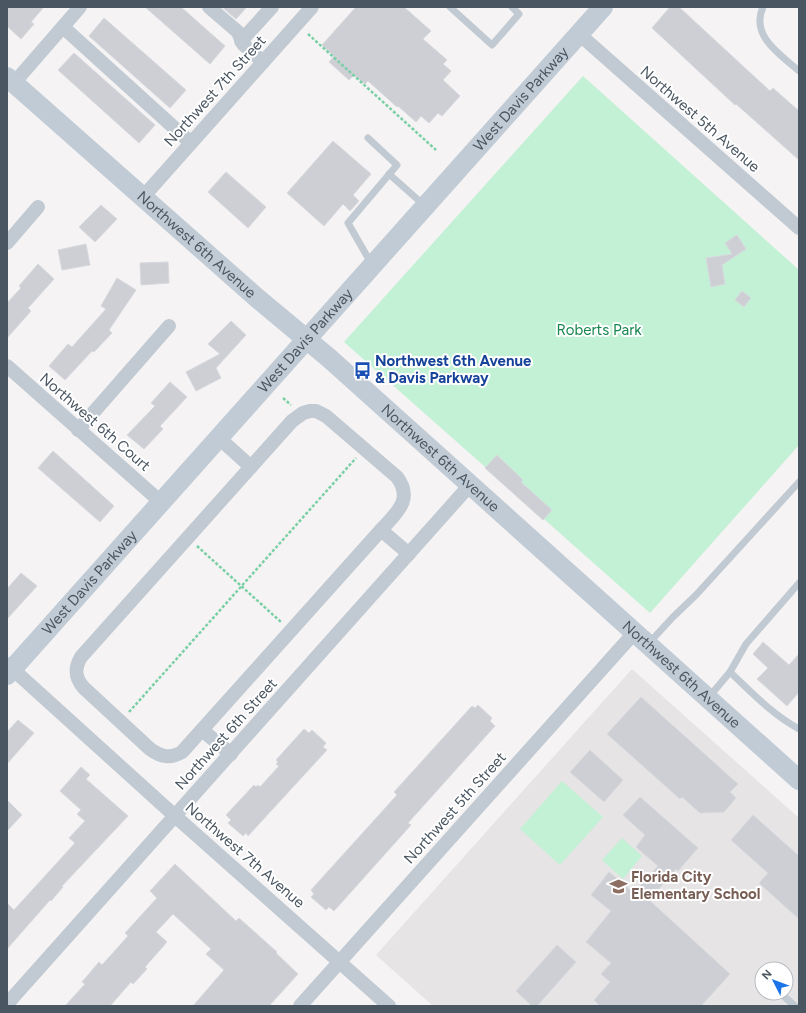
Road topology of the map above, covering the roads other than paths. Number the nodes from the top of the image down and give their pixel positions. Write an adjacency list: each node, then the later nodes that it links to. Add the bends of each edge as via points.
1 (80, 7): 9 (street)
2 (209, 7): 11 (street, via 238,32)
3 (272, 7): 11 (street)
4 (312, 7): 12 (street, Northwest 7th Street)
5 (450, 7): 6 (lane, via 492,45 520,14)
6 (512, 7)
7 (763, 7): 13 (lane, via 760,22 764,38)
8 (595, 10): 10 (street, West Davis Parkway)
9 (62, 27): 14 (street); 16 (street)
10 (579, 34): 19 (street, West Davis Parkway); 21 (street, Northwest 5th Avenue)
11 (241, 41): 12 (street)
12 (263, 62): 16 (street, Northwest 7th Street)
13 (799, 71)
14 (10, 80): 18 (street, Northwest 6th Avenue)
15 (368, 138): 17 (lane, via 398,165)
16 (191, 143): 18 (street, Northwest 7th Street)
17 (389, 174): 19 (lane); 23 (lane, via 348,222)
18 (143, 198): 25 (street, Northwest 6th Avenue)
19 (425, 206): 23 (street, West Davis Parkway)
20 (38, 208): 22 (street)
21 (799, 228)
22 (7, 243)
23 (372, 265): 25 (street, West Davis Parkway)
24 (168, 326): 27 (street)
25 (306, 339): 28 (street, West Davis Parkway); 31 (street, Northwest 6th Avenue)
26 (7, 366): 27 (street, Northwest 6th Court)
27 (78, 430): 32 (street, Northwest 6th Court)
28 (219, 438): 29 (street); 32 (street, West Davis Parkway)
29 (251, 467): 33 (street, via 297,416 310,411 322,413 392,473 404,488 400,507); 41 (street, via 81,657 76,668 78,680 84,688 160,755 172,756 182,752)
30 (799, 482): 36 (lane, via 693,599)
31 (470, 485): 34 (street, Northwest 6th Street); 36 (street, Northwest 6th Avenue)
32 (162, 503): 37 (street, West Davis Parkway)
33 (381, 530): 34 (street); 41 (street)
34 (409, 554): 42 (street, Northwest 6th Street)
35 (799, 583): 38 (lane, via 746,644)
36 (641, 638): 39 (street, Northwest 6th Avenue); 45 (street, Northwest 5th Street)
37 (9, 669): 44 (street, Northwest 7th Avenue)
38 (730, 672): 39 (lane); 40 (lane, via 768,708)
39 (708, 698): 43 (street, Northwest 6th Avenue)
40 (799, 728)
41 (202, 730): 42 (street)
42 (231, 754): 44 (street, Northwest 6th Street)
43 (799, 780)
44 (175, 816): 45 (street, Northwest 7th Avenue); 46 (street, Northwest 6th Street)
45 (339, 962): 47 (street, Northwest 5th Street); 48 (street, Northwest 7th Avenue)
46 (7, 1004)
47 (300, 1006)
48 (389, 1006)

